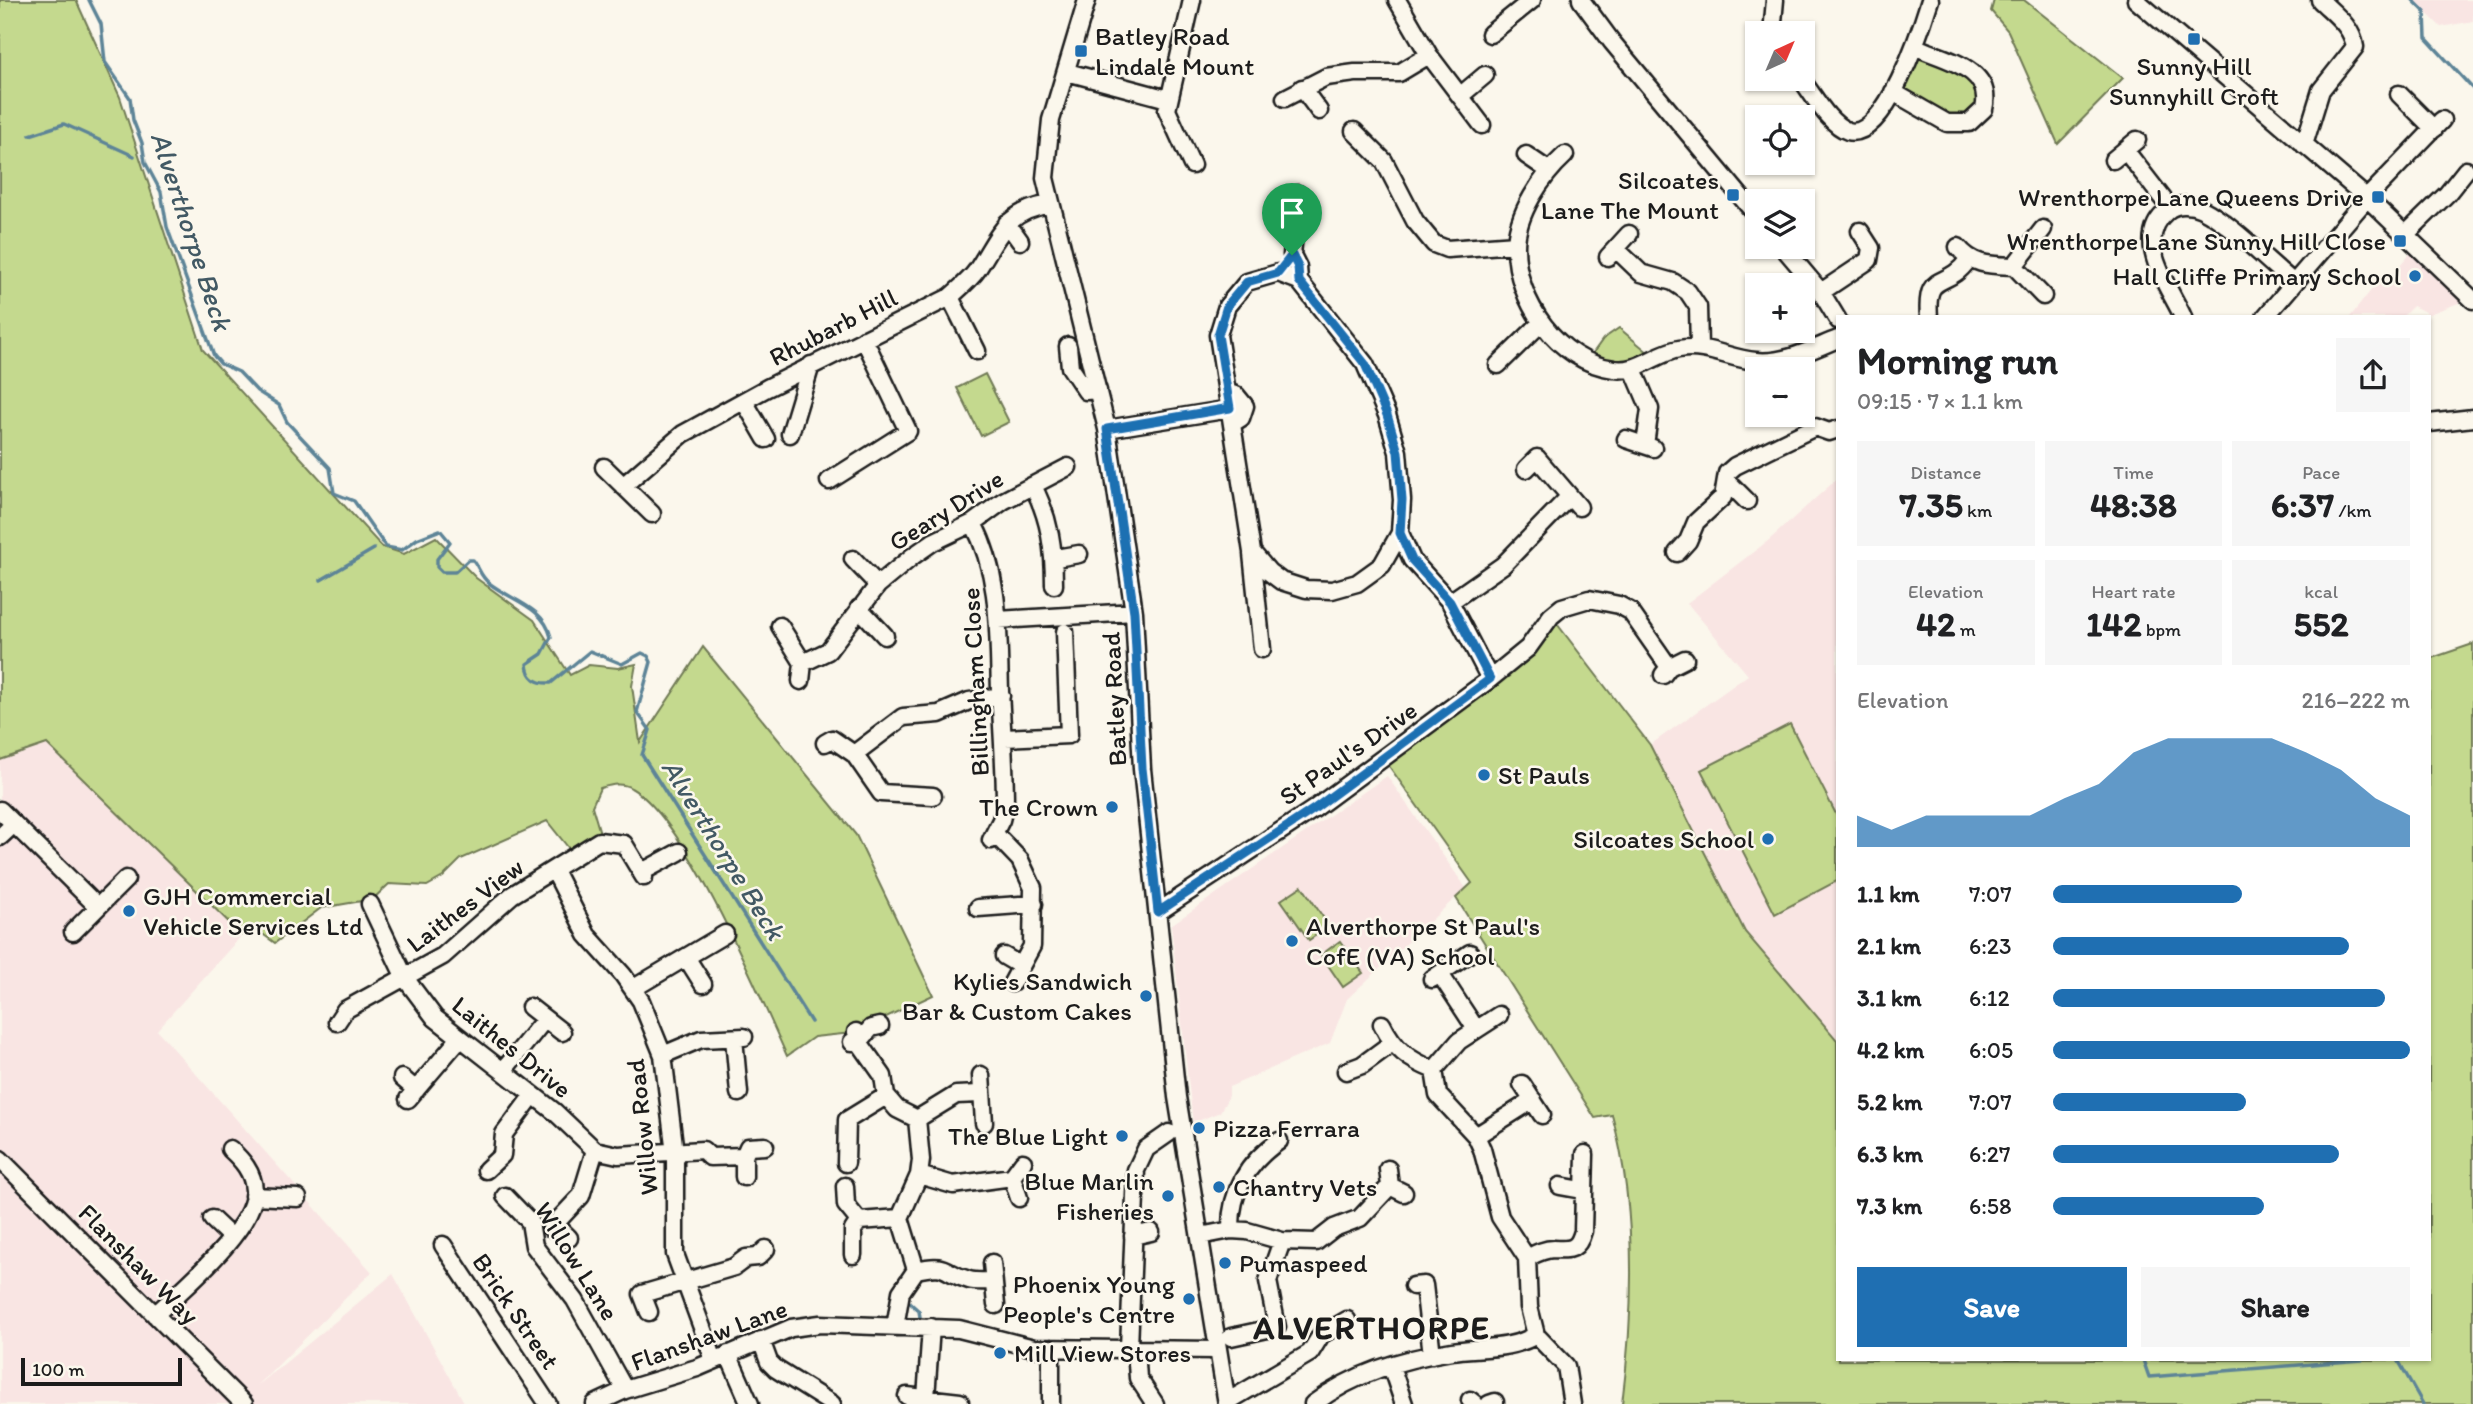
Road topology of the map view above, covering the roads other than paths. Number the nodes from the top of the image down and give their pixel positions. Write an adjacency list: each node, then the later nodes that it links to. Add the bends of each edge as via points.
1 (1087, 0): 15 (street, Batley Road)
2 (1192, 0): 23 (street)
3 (1416, 0): 10 (street)
4 (1532, 0): 12 (street)
5 (1581, 0): 36 (street)
6 (1775, 0): 11 (street)
7 (1930, 0): 13 (street)
8 (2136, 0): 27 (street)
9 (2320, 0): 27 (street, via 2353,35 2355,47 2321,90)
10 (1398, 3): 14 (street)
11 (1773, 21)
12 (1490, 34)
13 (1916, 47): 19 (street); 19 (street, via 1974,72 1985,90 1984,109 1969,123 1947,123)
14 (1429, 54): 17 (street, via 1399,73 1338,75); 21 (street)
15 (1067, 72): 23 (street); 37 (street, Batley Road, via 1047,149 1045,178)
16 (1485, 75): 21 (street)
17 (1302, 88): 22 (street); 24 (street)
18 (1811, 91): 19 (street, via 1840,127 1852,132 1867,128)
19 (1894, 92)
20 (2399, 94): 35 (street, via 2438,124)
21 (1460, 96): 25 (street)
22 (1285, 98)
23 (1168, 99): 31 (street, via 1167,110)
24 (1319, 111)
25 (1482, 125)
26 (1355, 136): 45 (street, via 1434,244 1447,249)
27 (2304, 145): 35 (street)
28 (2125, 150): 38 (street)
29 (1526, 155): 33 (street)
30 (1565, 155): 33 (street)
31 (1194, 168)
32 (2469, 168): 43 (street)
33 (1548, 170): 45 (street, via 1535,189)
34 (1298, 194): 46 (street)
35 (2367, 198): 43 (street); 51 (street)
36 (1745, 202)
37 (1050, 204): 39 (street, Rhubarb Hill, via 1020,212); 69 (street, Batley Road)
38 (2170, 208): 51 (street, via 2185,204 2209,213); 57 (street, via 2157,223 2151,245)
39 (1007, 223): 44 (street); 54 (street, Rhubarb Hill, via 970,278)
40 (2043, 229): 48 (street)
41 (1860, 230): 52 (street, via 1871,248 1869,260)
42 (1629, 234): 64 (street, via 1612,253 1641,273 1673,282 1688,292 1698,307)
43 (2406, 234): 55 (street)
44 (1020, 241)
45 (1516, 244): 60 (street, via 1523,278)
46 (1292, 255): 49 (street); 50 (street)
47 (1793, 259): 52 (street)
48 (2014, 265): 53 (street); 56 (street, via 1984,264 1963,253 1956,275 1932,285 1928,292)
49 (1278, 273): 50 (street); 71 (street, via 1247,282 1227,306 1218,335)
50 (1299, 281): 89 (street, via 1365,364 1387,415 1398,452)
51 (2294, 283): 58 (street)
52 (1821, 292): 59 (street)
53 (2043, 296)
54 (950, 297): 61 (street, Rhubarb Hill); 65 (street)
55 (2473, 300)
56 (1930, 315)
57 (2182, 315)
58 (2267, 315)
59 (1836, 317)
60 (1541, 323): 66 (street); 68 (street, via 1567,352 1583,361 1615,370)
61 (864, 339): 67 (street, Rhubarb Hill); 83 (street, via 908,431)
62 (1836, 340): 64 (street, via 1776,361 1755,361)
63 (1068, 346): 69 (street, via 1070,367 1086,391)
64 (1699, 347): 68 (street, via 1677,349)
65 (977, 351)
66 (1500, 356)
67 (811, 365): 70 (street, Rhubarb Hill); 76 (street)
68 (1633, 369): 78 (street, via 1650,410 1649,447)
69 (1098, 390): 74 (street, Batley Road)
70 (744, 401): 77 (street); 84 (street, Rhubarb Hill, via 683,434)
71 (1230, 408): 74 (street); 96 (street, via 1252,552)
72 (2473, 418): 73 (street)
73 (2431, 424)
74 (1107, 429): 101 (street, Batley Road)
75 (1836, 430): 82 (street, via 1829,432 1815,426 1747,458)
76 (790, 434)
77 (766, 439)
78 (1626, 439)
79 (604, 467): 84 (street)
80 (1068, 467): 85 (street, Geary Drive)
81 (1526, 469): 99 (street, via 1536,458 1574,502 1503,565)
82 (1724, 475): 86 (street); 90 (street, via 1723,497 1696,522)
83 (830, 481)
84 (623, 486): 87 (street)
85 (1033, 486): 88 (street, Geary Drive); 92 (street)
86 (1747, 501)
87 (652, 514)
88 (973, 523): 97 (street, Geary Drive, via 933,542); 102 (street, Billingham Close, via 993,572)
89 (1400, 533): 94 (street); 95 (street)
90 (1677, 553)
91 (1079, 554): 92 (street)
92 (1056, 558): 98 (street)
93 (853, 559): 97 (street)
94 (1412, 560): 95 (street); 99 (street)
95 (1382, 565): 96 (street, via 1357,583 1332,590 1306,589)
96 (1263, 576): 106 (street)
97 (878, 585): 100 (street, Geary Drive)
98 (1054, 585)
99 (1450, 602): 109 (street)
100 (859, 608): 105 (street); 108 (street, Geary Drive, via 828,651)
101 (1134, 612): 102 (street); 128 (street, Batley Road, via 1142,768)
102 (998, 620): 111 (street, Billingham Close)
103 (780, 626): 108 (street)
104 (1065, 632): 112 (street, via 1069,735)
105 (886, 636)
106 (1262, 649)
107 (1685, 659): 109 (street, St Paul's Drive, via 1666,671 1630,611 1589,599 1562,607 1528,648)
108 (803, 663): 110 (street)
109 (1490, 679): 128 (street, St Paul's Drive, via 1314,809)
110 (801, 681)
111 (1001, 695): 112 (street, Billingham Close); 114 (street, via 969,701 939,714 903,718)
112 (1005, 738): 125 (street, Billingham Close, via 1005,804 993,837 1020,860)
113 (825, 743): 114 (street, via 832,739)
114 (853, 754): 116 (street, via 881,793)
115 (909, 779): 116 (street)
116 (911, 796): 117 (street)
117 (933, 796)
118 (0, 810): 119 (street)
119 (13, 824): 120 (street); 126 (street)
120 (0, 837)
121 (679, 852): 122 (street, Laithes View, via 643,874 624,844 599,841)
122 (554, 870): 135 (street, Laithes View, via 512,895 443,956); 138 (street, Willow Road, via 587,935)
123 (126, 879): 126 (street)
124 (370, 904): 135 (street, Laithes Drive)
125 (1034, 904): 127 (street); 134 (street, via 1032,946)
126 (98, 908): 129 (street)
127 (978, 908)
128 (1158, 912): 194 (street, Batley Road, via 1177,1097)
129 (73, 932)
130 (725, 933): 133 (street)
131 (1470, 953): 145 (street, via 1436,976)
132 (1004, 956): 134 (street)
133 (686, 957): 137 (street); 138 (street)
134 (1021, 966): 136 (street)
135 (405, 978): 140 (street, Laithes View); 147 (street, Laithes Drive, via 435,1018)
136 (1012, 983)
137 (703, 984)
138 (634, 988): 149 (street, Willow Road)
139 (530, 1007): 142 (street)
140 (339, 1010)
141 (1499, 1015): 145 (street)
142 (545, 1019): 146 (street); 151 (street)
143 (1382, 1024): 148 (street)
144 (880, 1026): 159 (street, via 856,1038 883,1076)
145 (1476, 1029): 150 (street, via 1446,1053)
146 (562, 1032)
147 (460, 1038): 151 (street, Laithes Drive); 154 (street, via 412,1095)
148 (1392, 1043): 150 (street, via 1407,1057); 152 (street)
149 (663, 1055): 155 (street, via 701,1039 739,1037); 171 (street, Willow Road)
150 (1434, 1070): 165 (street, via 1438,1095)
151 (503, 1071): 158 (street, Laithes Drive)
152 (1346, 1071)
153 (981, 1075): 157 (street)
154 (402, 1078)
155 (743, 1083)
156 (1522, 1084): 160 (street)
157 (980, 1094): 162 (street, via 956,1095); 163 (street)
158 (533, 1096): 169 (street, Laithes Drive); 170 (street, via 504,1134 502,1155 489,1167)
159 (886, 1096): 162 (street, via 897,1109); 176 (street, via 840,1118)
160 (1532, 1100): 161 (street); 165 (street)
161 (1542, 1115)
162 (917, 1119): 178 (street)
163 (984, 1123)
164 (1169, 1133): 193 (street, via 1138,1160)
165 (1476, 1136): 201 (street, via 1500,1217)
166 (1279, 1141): 191 (street, via 1261,1153 1239,1186)
167 (765, 1146): 173 (street, via 748,1147)
168 (230, 1149): 184 (street, via 246,1164)
169 (595, 1150): 171 (street, via 618,1155); 196 (street, via 581,1196 553,1226)
170 (478, 1153)
171 (675, 1153): 173 (street, via 703,1150 710,1157); 204 (street, Willow Road, via 674,1254)
172 (1586, 1154): 183 (street)
173 (744, 1156): 179 (street)
174 (0, 1159): 209 (street, Flanshaw Way)
175 (1023, 1162): 180 (street)
176 (846, 1163)
177 (1388, 1169): 197 (street, via 1397,1190 1360,1218 1334,1228 1316,1242)
178 (919, 1175): 180 (street, via 953,1185); 188 (street)
179 (744, 1177)
180 (1012, 1177): 187 (street)
181 (845, 1186): 190 (street, via 846,1205)
182 (1560, 1186): 183 (street)
183 (1582, 1190): 201 (street, via 1579,1244 1574,1249 1543,1250)
184 (253, 1196): 186 (street); 195 (street, via 246,1220)
185 (505, 1196): 222 (street, Willow Lane, via 530,1222 534,1246 575,1300)
186 (298, 1198)
187 (1019, 1198)
188 (900, 1218): 190 (street); 203 (street)
189 (212, 1219): 195 (street)
190 (859, 1221): 199 (street, via 853,1230)
191 (1231, 1230): 194 (street); 197 (street)
192 (1151, 1233): 193 (street)
193 (1133, 1236): 217 (street)
194 (1200, 1236): 218 (street, Batley Road)
195 (230, 1237): 209 (street)
196 (569, 1238)
197 (1282, 1241): 214 (street, via 1268,1281 1282,1310 1277,1327)
198 (443, 1245): 230 (street, Brick Street)
199 (853, 1255)
200 (762, 1258): 204 (street, via 746,1258 734,1267)
201 (1527, 1258): 213 (street)
202 (992, 1263): 205 (street)
203 (916, 1270): 205 (street, via 934,1266 969,1280); 211 (street, via 901,1292)
204 (683, 1280): 208 (street, via 641,1293); 220 (street, Willow Road)
205 (992, 1281): 207 (street)
206 (1413, 1286): 219 (street, via 1424,1285)
207 (996, 1305)
208 (649, 1312)
209 (155, 1315): 229 (street, Flanshaw Way)
210 (1347, 1320): 228 (street, via 1321,1335 1310,1353)
211 (895, 1327): 212 (street, Flanshaw Lane); 215 (street, Flanshaw Lane, via 820,1324 791,1328)
212 (931, 1327): 216 (street, Flanshaw Lane); 225 (street)
213 (1536, 1335): 219 (street, via 1520,1344); 236 (street, via 1566,1366)
214 (1231, 1337)
215 (761, 1340): 220 (street, Flanshaw Lane); 227 (street, via 776,1369)
216 (1051, 1348): 217 (street, Flanshaw Lane); 232 (street)
217 (1132, 1348): 218 (street, Flanshaw Lane); 233 (street, via 1138,1378)
218 (1217, 1350): 228 (street, Batley Road)
219 (1432, 1355): 221 (street)
220 (721, 1357): 222 (street, Flanshaw Lane); 224 (street, Willow Road)
221 (1391, 1366): 234 (street, via 1350,1380); 235 (street)
222 (625, 1390): 231 (street, Flanshaw Lane)
223 (907, 1396): 225 (street)
224 (751, 1397)
225 (926, 1398): 226 (street)
226 (960, 1402)
227 (839, 1403)
228 (1227, 1403)
229 (244, 1404)
230 (548, 1404)
231 (595, 1404)
232 (1051, 1404)
233 (1155, 1404)
234 (1313, 1404)
235 (1404, 1404)
236 (1572, 1404)

